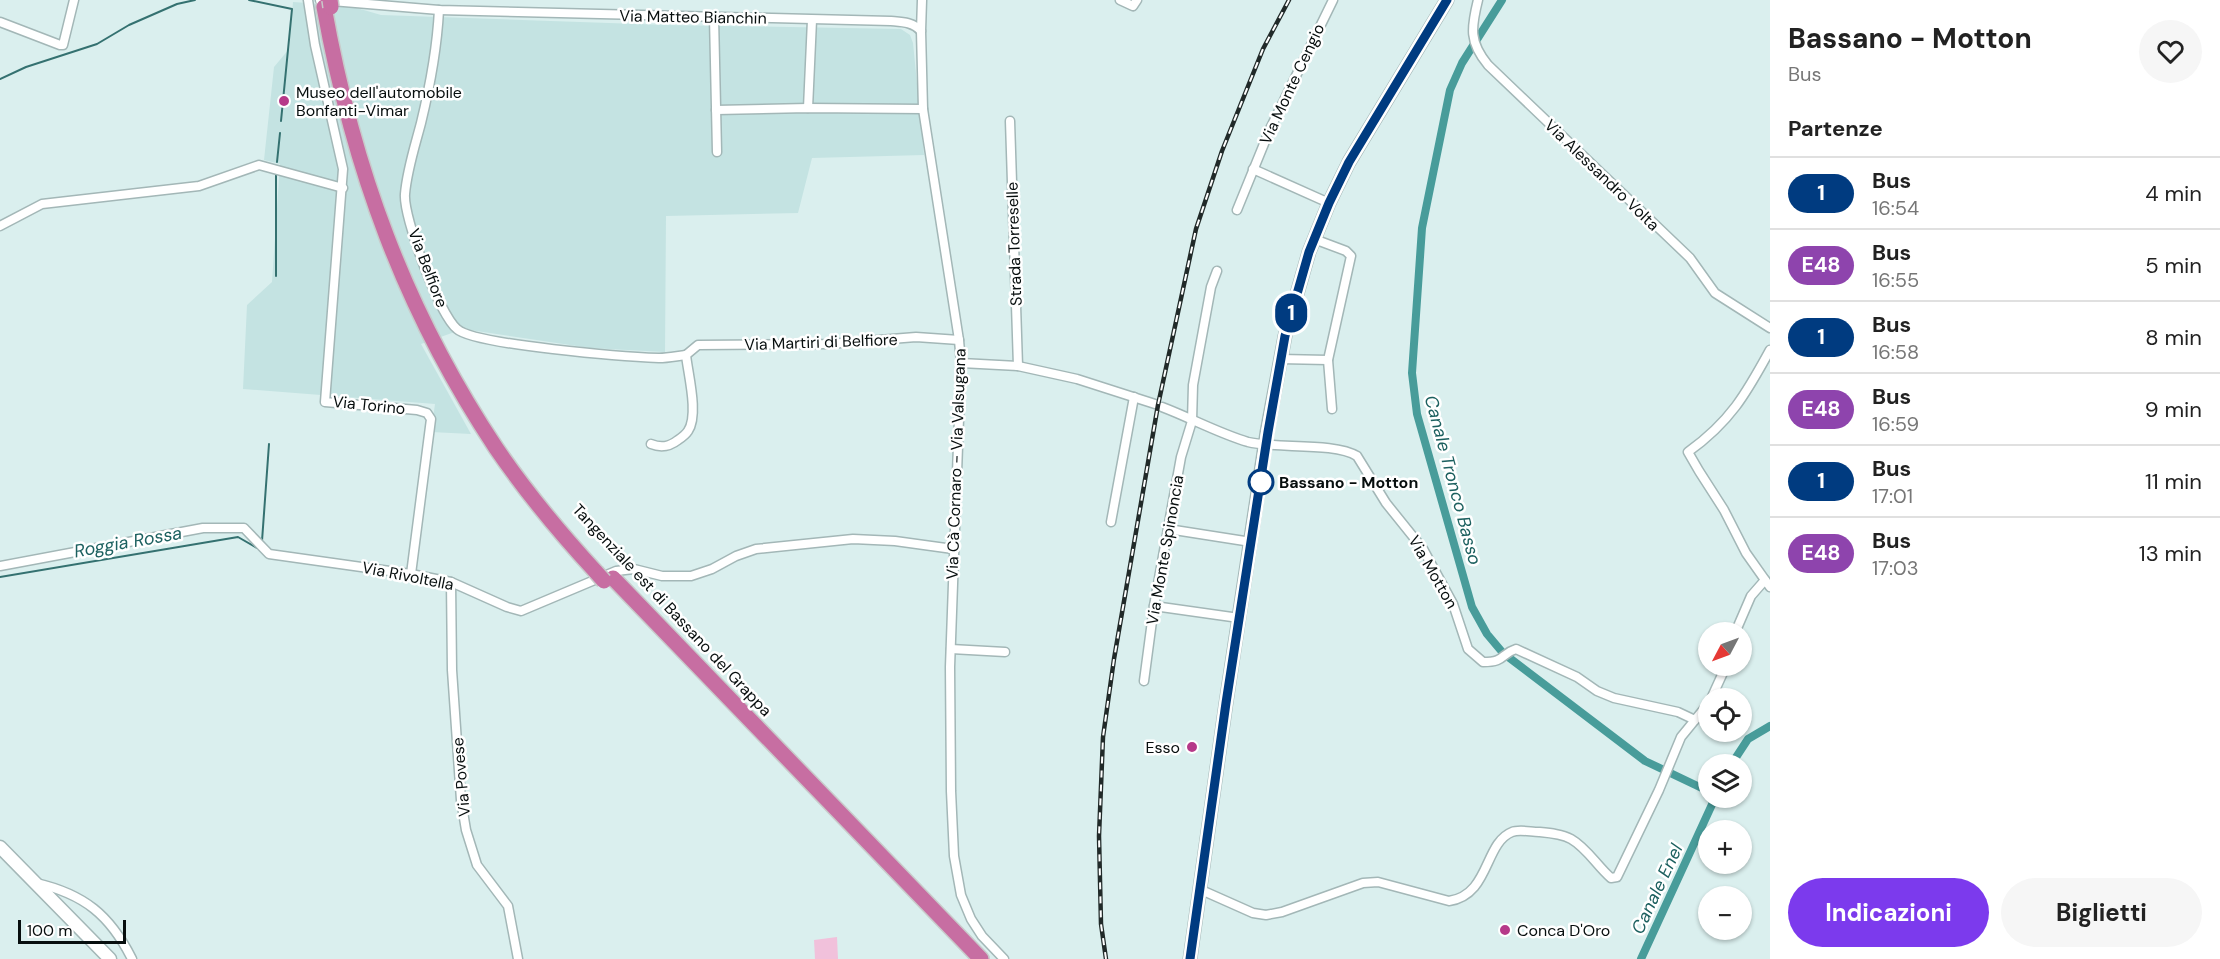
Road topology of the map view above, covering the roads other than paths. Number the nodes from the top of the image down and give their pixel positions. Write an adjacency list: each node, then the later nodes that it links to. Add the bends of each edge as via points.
1 (74, 0): 13 (street, via 63,45)
2 (308, 0): 21 (street, Via Torino, via 343,169)
3 (922, 0): 14 (street, Via Cà Cornaro - Via Valsugana)
4 (1120, 0): 5 (street, via 1133,6)
5 (1137, 0)
6 (1333, 0): 20 (street, Via Monte Cengio)
7 (1447, 0): 22 (main road, via 1349,162)
8 (1478, 0): 27 (street, Via Alessandro Volta, via 1473,38 1477,50 1497,73 1690,258 1715,293)
9 (326, 3): 10 (street, Via Matteo Bianchin); 56 (highway, Tangenziale est di Bassano del Grappa, via 336,73 368,189 416,307 496,449 548,518)
10 (439, 10): 11 (street, Via Matteo Bianchin); 30 (street, Via Belfiore, via 429,91 404,197 417,245 448,319 457,330 470,336 522,345 620,356)
11 (714, 17): 12 (street, Via Matteo Bianchin); 17 (street)
12 (812, 20): 14 (street, Via Matteo Bianchin, via 906,23); 15 (street)
13 (0, 22)
14 (921, 31): 16 (street, Via Cà Cornaro - Via Valsugana)
15 (808, 108): 16 (street); 17 (street)
16 (923, 109): 28 (street, Via Cà Cornaro - Via Valsugana)
17 (716, 110): 19 (street)
18 (1010, 121): 34 (street, Strada Torreselle)
19 (717, 152)
20 (1253, 169): 22 (street); 23 (street, Via Monte Cengio)
21 (343, 188): 24 (street, via 259,165 199,186 42,204); 45 (street, Via Torino, via 326,402 417,410 431,419)
22 (1329, 203): 25 (main road)
23 (1237, 210)
24 (0, 226)
25 (1314, 239): 31 (main road); 32 (street, via 1351,256)
26 (1217, 271): 37 (street, via 1193,385)
27 (1770, 328)
28 (959, 339): 30 (street, Via Martiri di Belfiore, via 698,345); 33 (street, Via Cà Cornaro - Via Valsugana)
29 (1770, 350): 47 (street, via 1738,406 1720,427 1688,452)
30 (686, 356): 38 (street, via 693,420 688,431 668,446)
31 (1280, 359): 32 (street); 39 (main road)
32 (1328, 360): 36 (street)
33 (961, 363): 34 (street); 43 (street, Via Cà Cornaro - Via Valsugana)
34 (1018, 366): 35 (street)
35 (1134, 397): 37 (street); 40 (street)
36 (1332, 409)
37 (1192, 421): 39 (street, via 1250,442); 41 (street, Via Monte Spinoncia)
38 (651, 444)
39 (1267, 444): 42 (main road); 55 (street, Via Motton, via 1339,450 1357,456 1386,503 1423,549 1454,604 1468,649 1482,662 1501,660 1512,649 1520,651 1614,698 1678,712)
40 (1111, 522)
41 (1168, 529): 42 (street); 48 (street, Via Monte Spinoncia)
42 (1251, 542): 49 (main road)
43 (953, 549): 46 (street, Via Rivoltella, via 853,539 756,549 691,576 662,576 634,569 616,571 521,611); 51 (street, Via Cà Cornaro - Via Valsugana)
44 (0, 566): 45 (street, Via Rivoltella, via 203,528 244,528 269,554)
45 (411, 574): 46 (street, Via Rivoltella)
46 (451, 582): 62 (street, Via Povese, via 452,670 463,810 477,866 508,906)
47 (1767, 584): 50 (street, via 1751,596)
48 (1154, 606): 49 (street); 53 (street, Via Monte Spinoncia)
49 (1239, 618): 59 (main road)
50 (1740, 622)
51 (951, 649): 52 (street); 65 (street, Via Cà Cornaro - Via Valsugana, via 954,856 961,895 971,919)
52 (1005, 652)
53 (1144, 681)
54 (1698, 716): 55 (street)
55 (1695, 720): 59 (street, via 1681,737 1617,877 1611,878 1570,838 1514,831 1505,836 1470,893 1461,899 1449,901 1378,882 1363,883 1266,915)
56 (783, 760): 63 (highway, Tangenziale est di Bassano del Grappa); 64 (highway, Tangenziale est di Bassano del Grappa)
57 (0, 847): 58 (main road)
58 (36, 883): 60 (main road); 61 (street, via 83,899 106,920)
59 (1199, 889): 66 (main road)
60 (110, 959)
61 (132, 959)
62 (518, 959)
63 (970, 959)
64 (981, 959)
65 (1004, 959)
66 (1190, 959)

